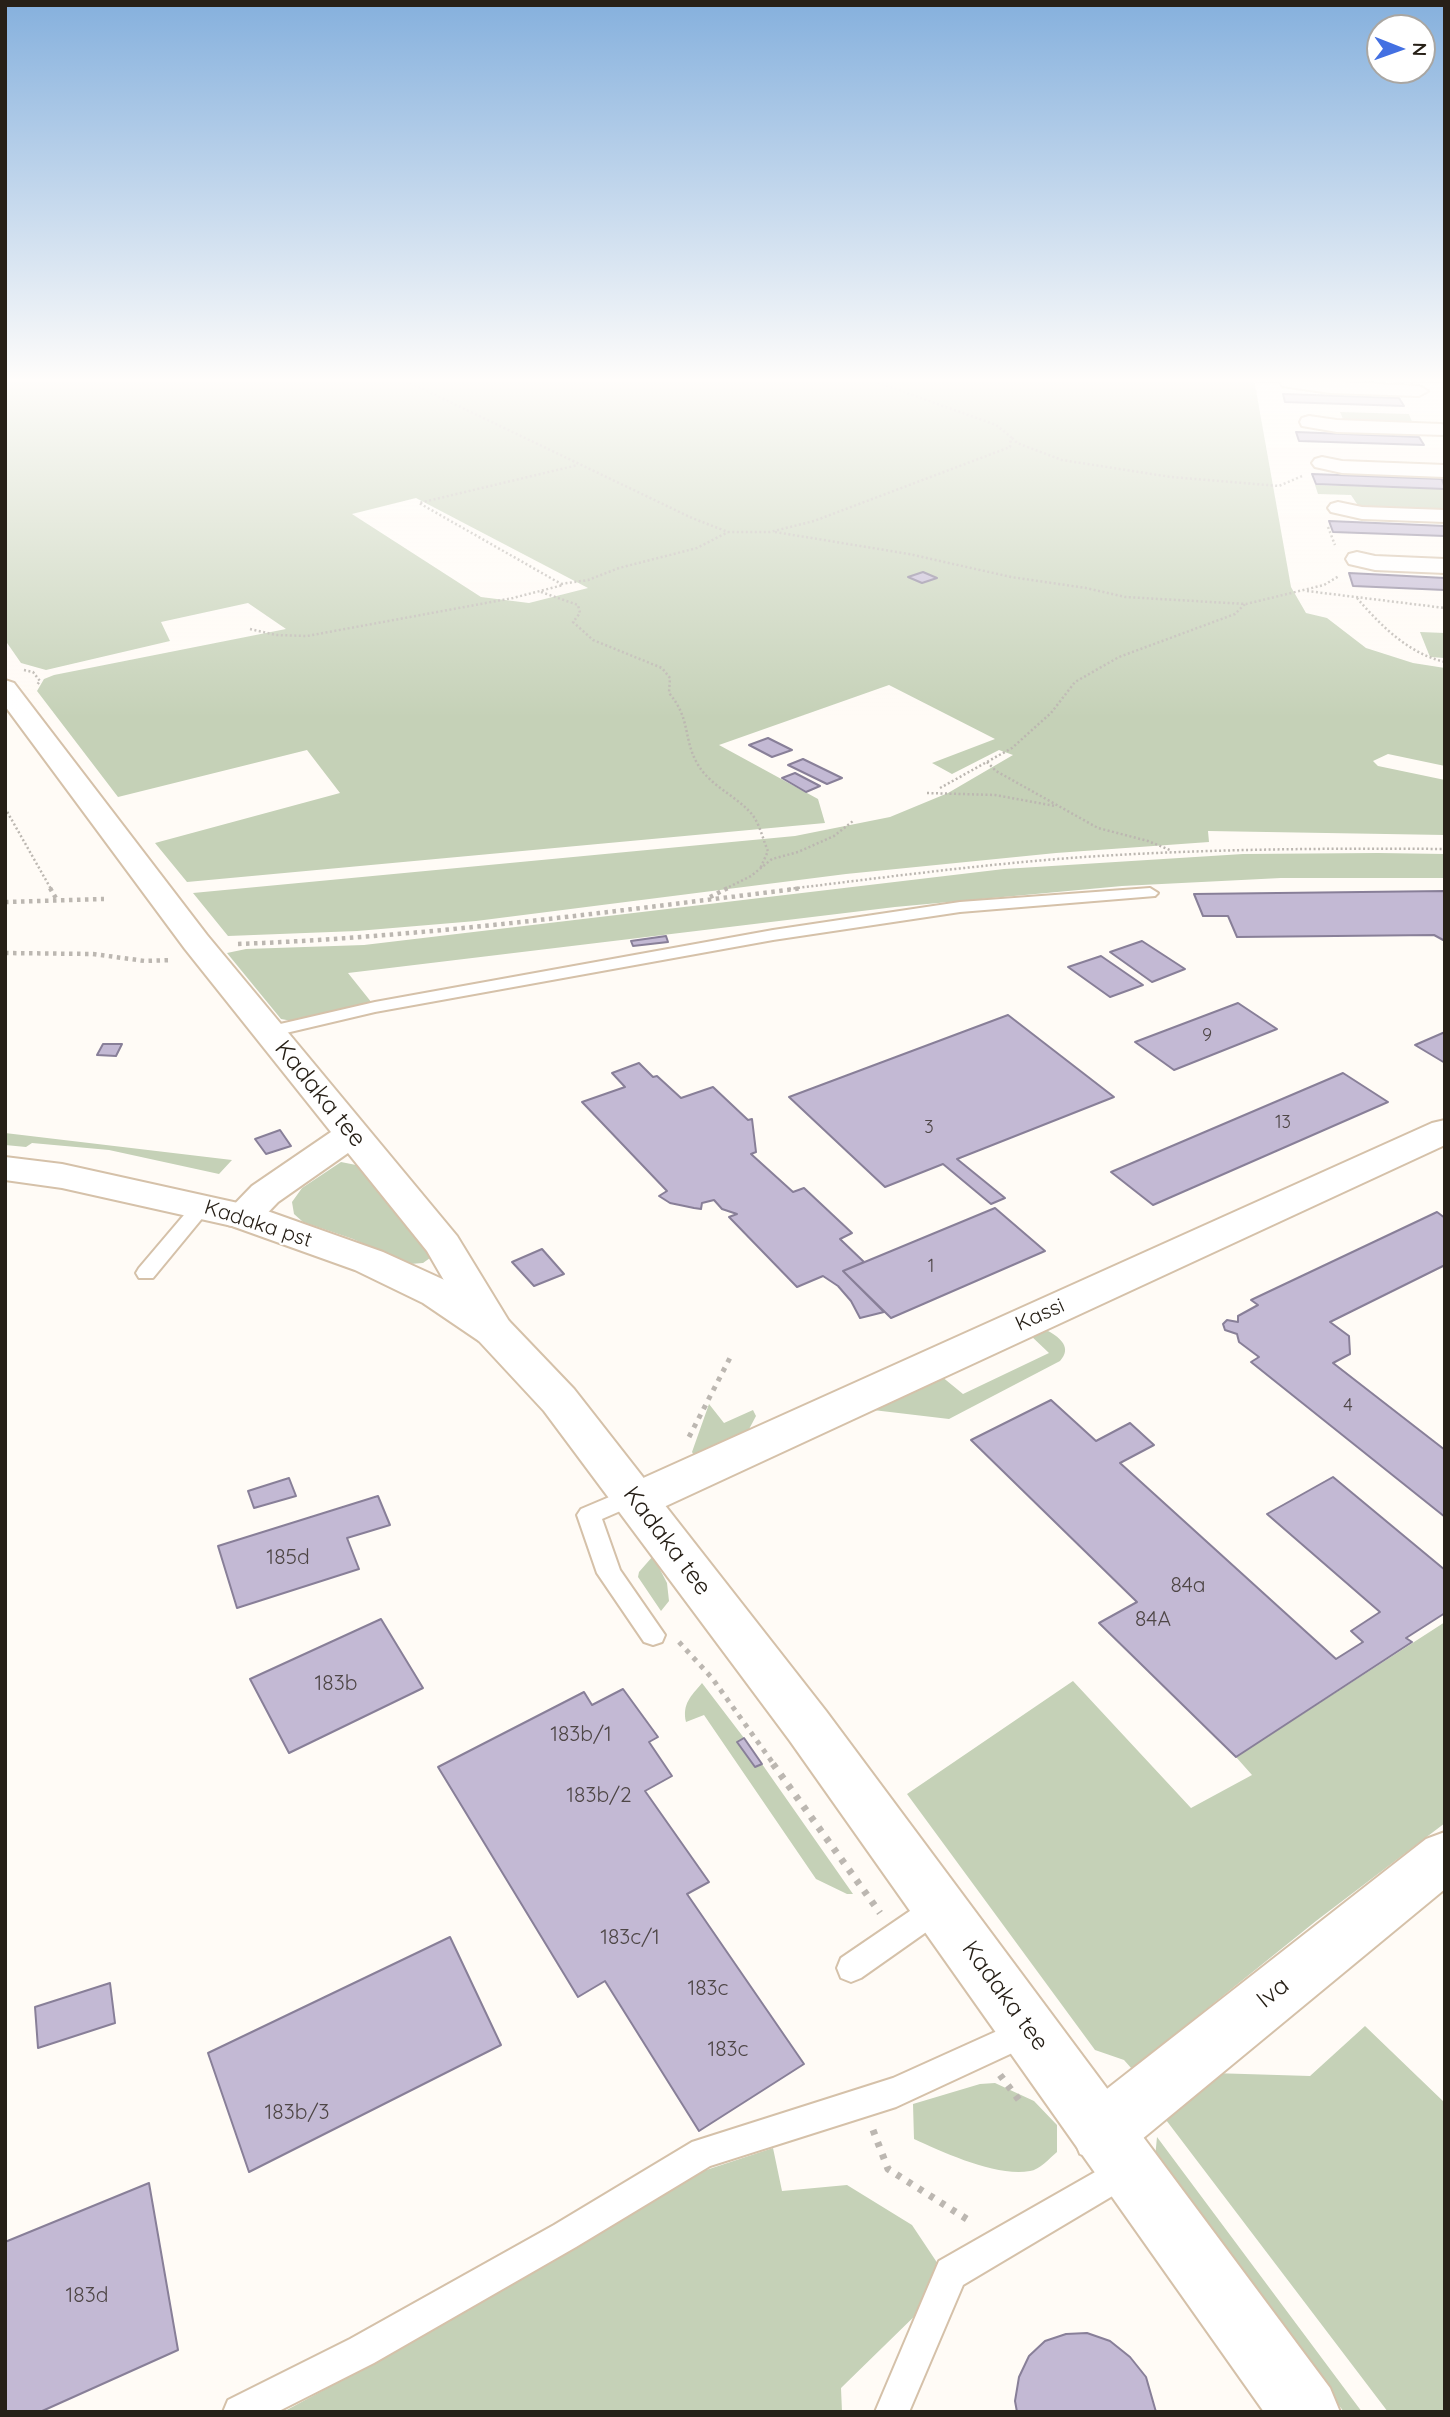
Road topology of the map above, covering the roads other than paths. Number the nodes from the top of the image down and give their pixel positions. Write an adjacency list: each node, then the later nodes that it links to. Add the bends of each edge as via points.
1 (1338, 508): 2 (street)
2 (1445, 516)
3 (1350, 564): 4 (street)
4 (1445, 566)
5 (5, 688): 7 (street, Kadaka tee)
6 (1150, 893): 7 (lane, via 960,907 773,935 375,1007)
7 (269, 1032): 9 (street, Kadaka tee)
8 (1445, 1131): 15 (street, Kassi)
9 (352, 1134): 12 (street, via 265,1194); 14 (street, Kadaka tee, via 443,1245)
10 (5, 1168): 11 (street, Kadaka pst, via 62,1175)
11 (202, 1206): 12 (street, Kadaka pst); 13 (lane)
12 (242, 1216): 14 (street, Kadaka pst, via 369,1261 437,1293)
13 (146, 1273)
14 (494, 1331): 15 (street, Kadaka tee, via 559,1400)
15 (635, 1498): 16 (lane, via 589,1515 609,1573); 18 (street, Kadaka tee)
16 (665, 1637)
17 (1445, 1856): 21 (street, Iva)
18 (919, 1922): 19 (lane); 20 (street, Kadaka tee)
19 (851, 1968)
20 (1030, 2030): 21 (street, Kadaka tee); 22 (lane, via 896,2092 703,2152 362,2351)
21 (1115, 2150): 23 (lane, via 1003,2243 951,2273); 24 (street, Kadaka tee)
22 (240, 2412)
23 (892, 2412)
24 (1306, 2412)

